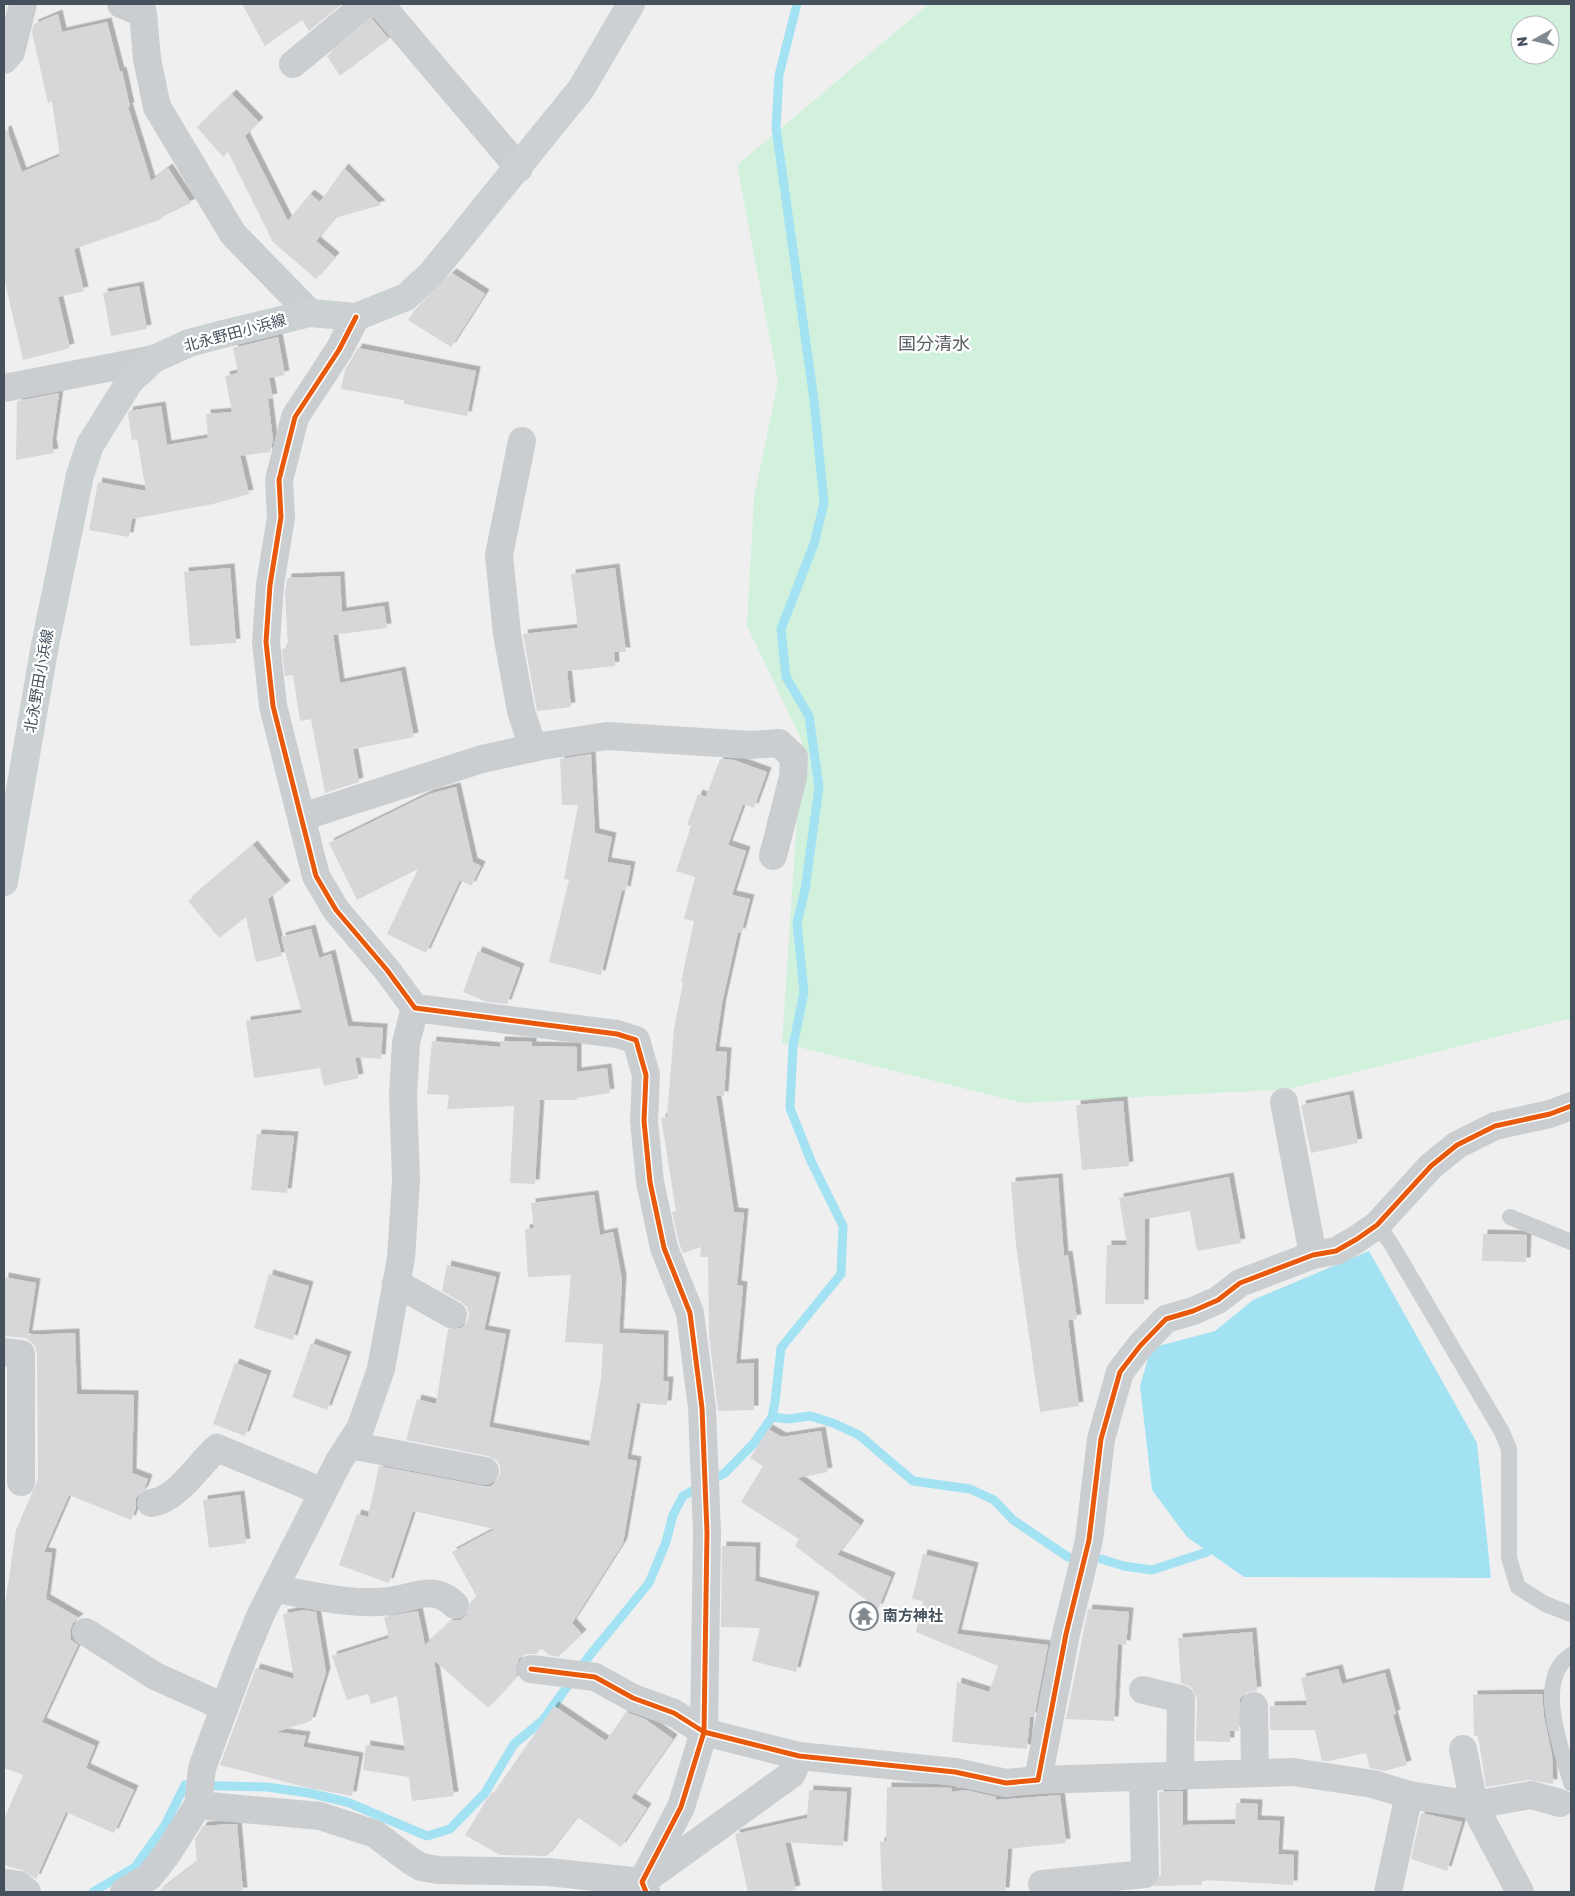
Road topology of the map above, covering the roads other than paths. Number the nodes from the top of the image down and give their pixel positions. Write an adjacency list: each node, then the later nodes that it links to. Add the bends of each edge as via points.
1 (23, 4): 6 (street, via 11,52)
2 (366, 4): 7 (street)
3 (380, 4): 8 (street)
4 (631, 4): 8 (main road, 北永野田小浜線, via 581,90)
5 (136, 7): 9 (street, via 157,107 233,234)
6 (4, 60)
7 (293, 64)
8 (519, 168): 10 (main road, 北永野田小浜線, via 431,274 406,297)
9 (310, 313): 10 (main road, 北永野田小浜線); 11 (main road, 北永野田小浜線, via 206,338)
10 (356, 317): 15 (street, via 339,350 294,417 279,480 281,518 270,585 266,642 273,706)
11 (154, 359): 12 (street); 17 (main road, 北永野田小浜線, via 121,394 90,444 80,476 45,644)
12 (4, 388)
13 (522, 441): 14 (street, via 499,555 509,644 521,711)
14 (533, 748): 15 (street, via 482,759); 16 (street, via 607,736 751,745 779,742 794,757 793,777)
15 (302, 817): 18 (street, via 316,876 336,910)
16 (773, 856)
17 (4, 882)
18 (415, 1008): 25 (street, via 406,1043 403,1095 406,1180 401,1258); 42 (street, via 617,1034 636,1040 646,1074 644,1121 650,1182 664,1248 690,1313 702,1408)
19 (1284, 1102): 24 (street)
20 (1571, 1106): 22 (street, via 1495,1126 1457,1145 1431,1166)
21 (1510, 1217): 23 (lane)
22 (1377, 1225): 24 (street, via 1336,1251); 35 (lane, via 1502,1432 1509,1449 1509,1558 1518,1587 1545,1604)
23 (1571, 1242)
24 (1313, 1254): 48 (street, via 1240,1283 1218,1300 1194,1311 1166,1319 1120,1372 1101,1439 1089,1540 1066,1634)
25 (396, 1283): 26 (street); 28 (street, via 381,1369 360,1429)
26 (454, 1315)
27 (4, 1352): 30 (street, via 21,1354)
28 (350, 1445): 29 (street); 31 (street)
29 (485, 1471)
30 (21, 1482)
31 (323, 1492): 32 (street, via 217,1448 184,1484 159,1502); 33 (street)
32 (151, 1503)
33 (275, 1590): 34 (street, via 355,1602 389,1601 435,1593 445,1595); 41 (street, via 260,1614)
34 (454, 1605)
35 (1571, 1614)
36 (86, 1632): 41 (street, via 155,1676)
37 (1571, 1655): 49 (lane, via 1563,1660 1550,1692)
38 (531, 1669): 42 (street, via 583,1675 674,1713)
39 (1143, 1690): 46 (street, via 1181,1699)
40 (1254, 1706): 45 (street)
41 (224, 1707): 51 (street, via 202,1768)
42 (704, 1732): 44 (street); 55 (street, via 681,1806)
43 (1463, 1749): 52 (street)
44 (799, 1756): 48 (street, via 955,1772 1006,1783); 55 (street, via 792,1774)
45 (1255, 1773): 46 (street); 50 (street, via 1302,1774 1373,1784)
46 (1180, 1776): 47 (street)
47 (1143, 1778): 48 (street); 54 (street, via 1145,1874)
48 (1038, 1780)
49 (1566, 1793): 52 (street, via 1531,1795)
50 (1409, 1795): 52 (street); 58 (street)
51 (198, 1805): 55 (street, via 320,1816 376,1834 421,1867 548,1872); 57 (street, via 149,1877)
52 (1474, 1805): 59 (street)
53 (4, 1883): 56 (street, via 19,1885)
54 (1042, 1884)
55 (644, 1887)
56 (27, 1892)
57 (124, 1892)
58 (1388, 1892)
59 (1520, 1892)

